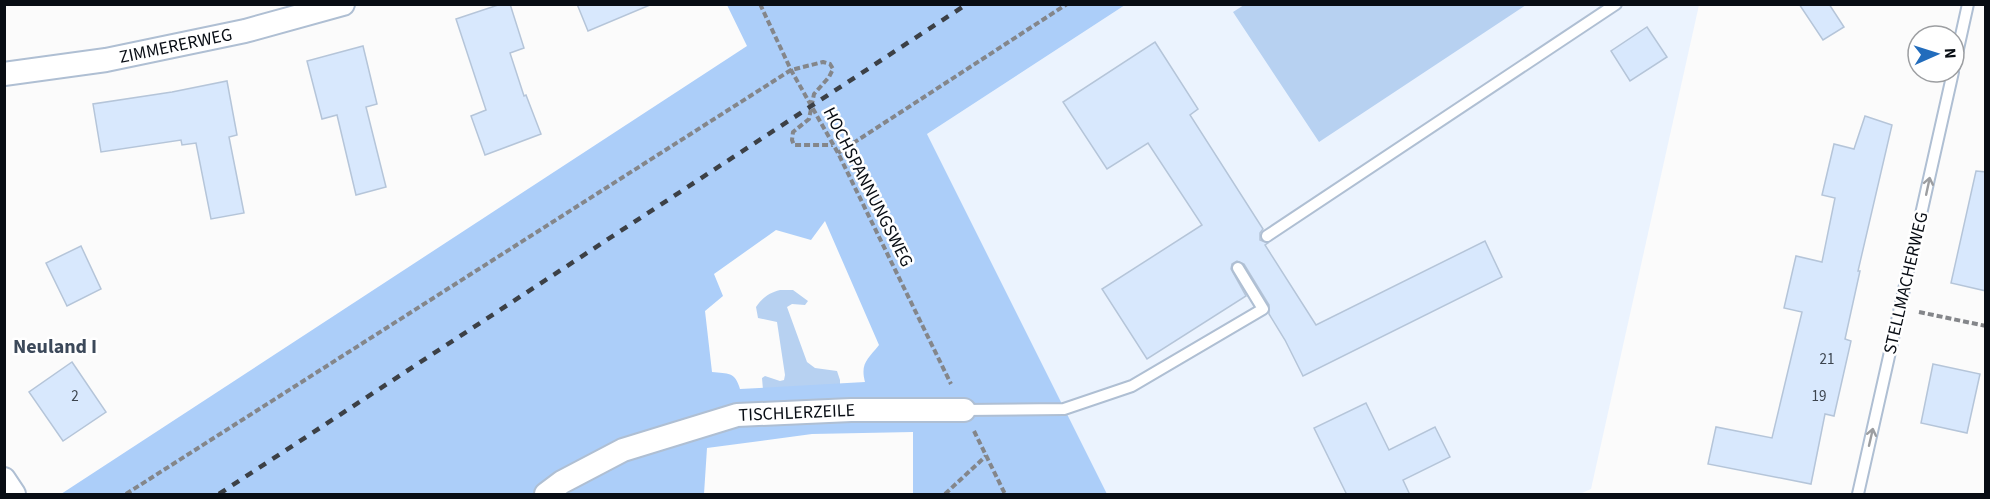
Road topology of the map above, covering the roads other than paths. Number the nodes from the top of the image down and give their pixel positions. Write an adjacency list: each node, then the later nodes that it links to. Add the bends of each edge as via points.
1 (343, 4): 5 (street, ZIMMERERWEG, via 245,31 106,60)
2 (1968, 4): 4 (lane)
3 (1616, 5): 7 (lane)
4 (1964, 24)
5 (4, 74)
6 (1950, 84): 13 (lane, STELLMACHERWEG, one-way to 6)
7 (1267, 236)
8 (1238, 268): 9 (lane, TISCHLERZEILE, via 1263,309 1132,386 1064,409)
9 (964, 410): 12 (street, TISCHLERZEILE, via 737,415 623,450 562,482)
10 (4, 479): 11 (street)
11 (14, 495)
12 (546, 495)
13 (1858, 495)

